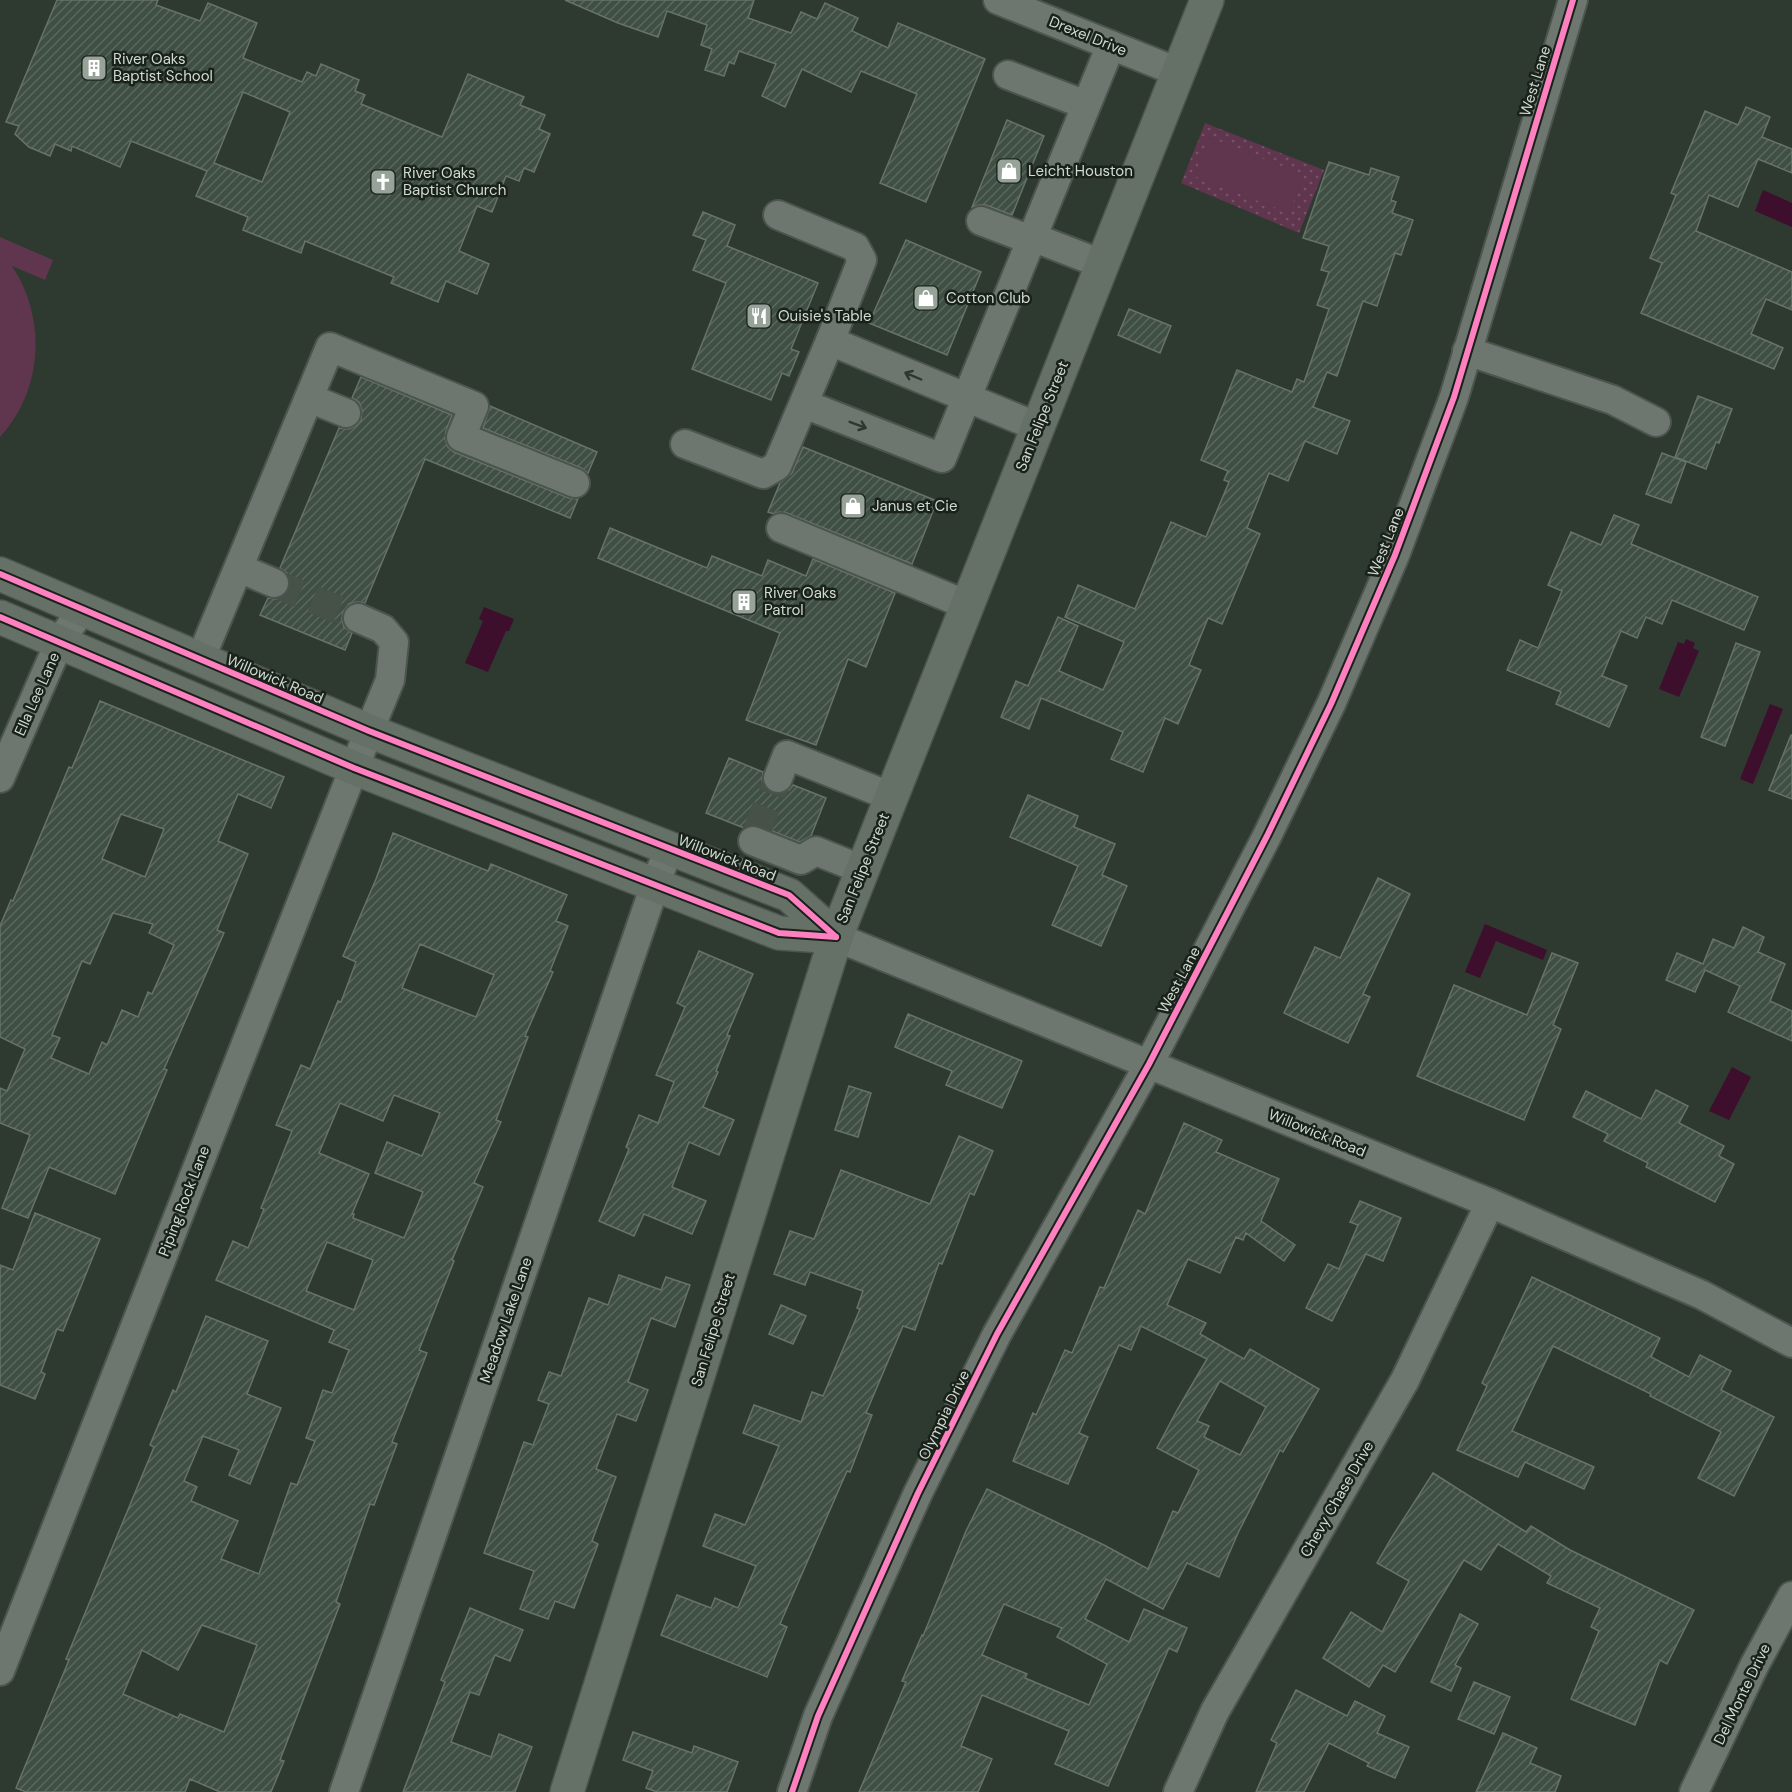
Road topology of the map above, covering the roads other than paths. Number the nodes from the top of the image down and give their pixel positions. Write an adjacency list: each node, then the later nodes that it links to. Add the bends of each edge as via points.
1 (998, 0): 4 (street, Drexel Drive)
2 (1207, 0): 5 (main road, San Felipe Street)
3 (1573, 0): 13 (street, West Lane)
4 (1111, 45): 5 (street, Drexel Drive); 7 (street)
5 (1178, 72): 11 (main road, San Felipe Street)
6 (1008, 75): 7 (street)
7 (1086, 105): 10 (street)
8 (778, 214): 12 (street, via 855,247 862,260)
9 (981, 221): 10 (street)
10 (1032, 238): 11 (street); 15 (street)
11 (1102, 264): 19 (main road, San Felipe Street)
12 (830, 341): 15 (street, one-way to 12); 16 (street)
13 (1467, 351): 18 (street, via 1613,400); 43 (street, West Lane, via 1454,397 1395,555 1331,704)
14 (309, 398): 17 (street); 21 (street, via 330,347 474,406 461,437); 23 (street)
15 (966, 398): 16 (street, one-way to 15, via 942,458); 19 (street)
16 (804, 404): 20 (street, via 777,466 763,474)
17 (346, 413)
18 (1656, 422)
19 (1038, 427): 27 (main road, San Felipe Street)
20 (685, 444)
21 (575, 483)
22 (781, 528): 27 (street)
23 (238, 568): 25 (street); 32 (street)
24 (0, 574): 26 (main road, Willowick Road)
25 (274, 583)
26 (44, 592): 28 (main road, Willowick Road); 31 (street, Ella Lee Lane)
27 (967, 605): 37 (main road, San Felipe Street)
28 (81, 609): 31 (street, Ella Lee Lane); 32 (main road, Willowick Road)
29 (0, 618): 31 (main road, Willowick Road)
30 (358, 618): 33 (street, Piping Rock Lane, via 383,629 394,642 390,680)
31 (59, 643): 34 (main road, Willowick Road); 35 (street, Ella Lee Lane)
32 (200, 660): 33 (main road, Willowick Road)
33 (369, 731): 34 (street, Piping Rock Lane); 38 (main road, Willowick Road)
34 (354, 768): 41 (main road, Willowick Road); 47 (street, Piping Rock Lane)
35 (0, 778)
36 (778, 778): 37 (street, via 787,755)
37 (892, 796): 39 (main road, San Felipe Street)
38 (669, 848): 40 (main road, Willowick Road); 41 (street, Meadow Lake Lane)
39 (863, 870): 40 (street, via 816,851 801,860 755,837); 42 (main road, San Felipe Street)
40 (740, 876): 42 (main road, Willowick Road, via 789,895)
41 (655, 885): 42 (main road, Willowick Road, via 778,933); 48 (street, Meadow Lake Lane)
42 (836, 937): 43 (street, Willowick Road); 49 (main road, San Felipe Street)
43 (1149, 1064): 44 (street, Willowick Road); 50 (street, Olympia Drive, via 997,1334 918,1493 818,1716)
44 (1490, 1203): 45 (street, Willowick Road, via 1702,1295); 51 (street, Chevy Chase Drive, via 1405,1380 1215,1711)
45 (1792, 1343)
46 (1792, 1596): 52 (street, Del Monte Drive)
47 (0, 1671)
48 (344, 1792)
49 (567, 1792)
50 (792, 1792)
51 (1178, 1792)
52 (1694, 1792)

